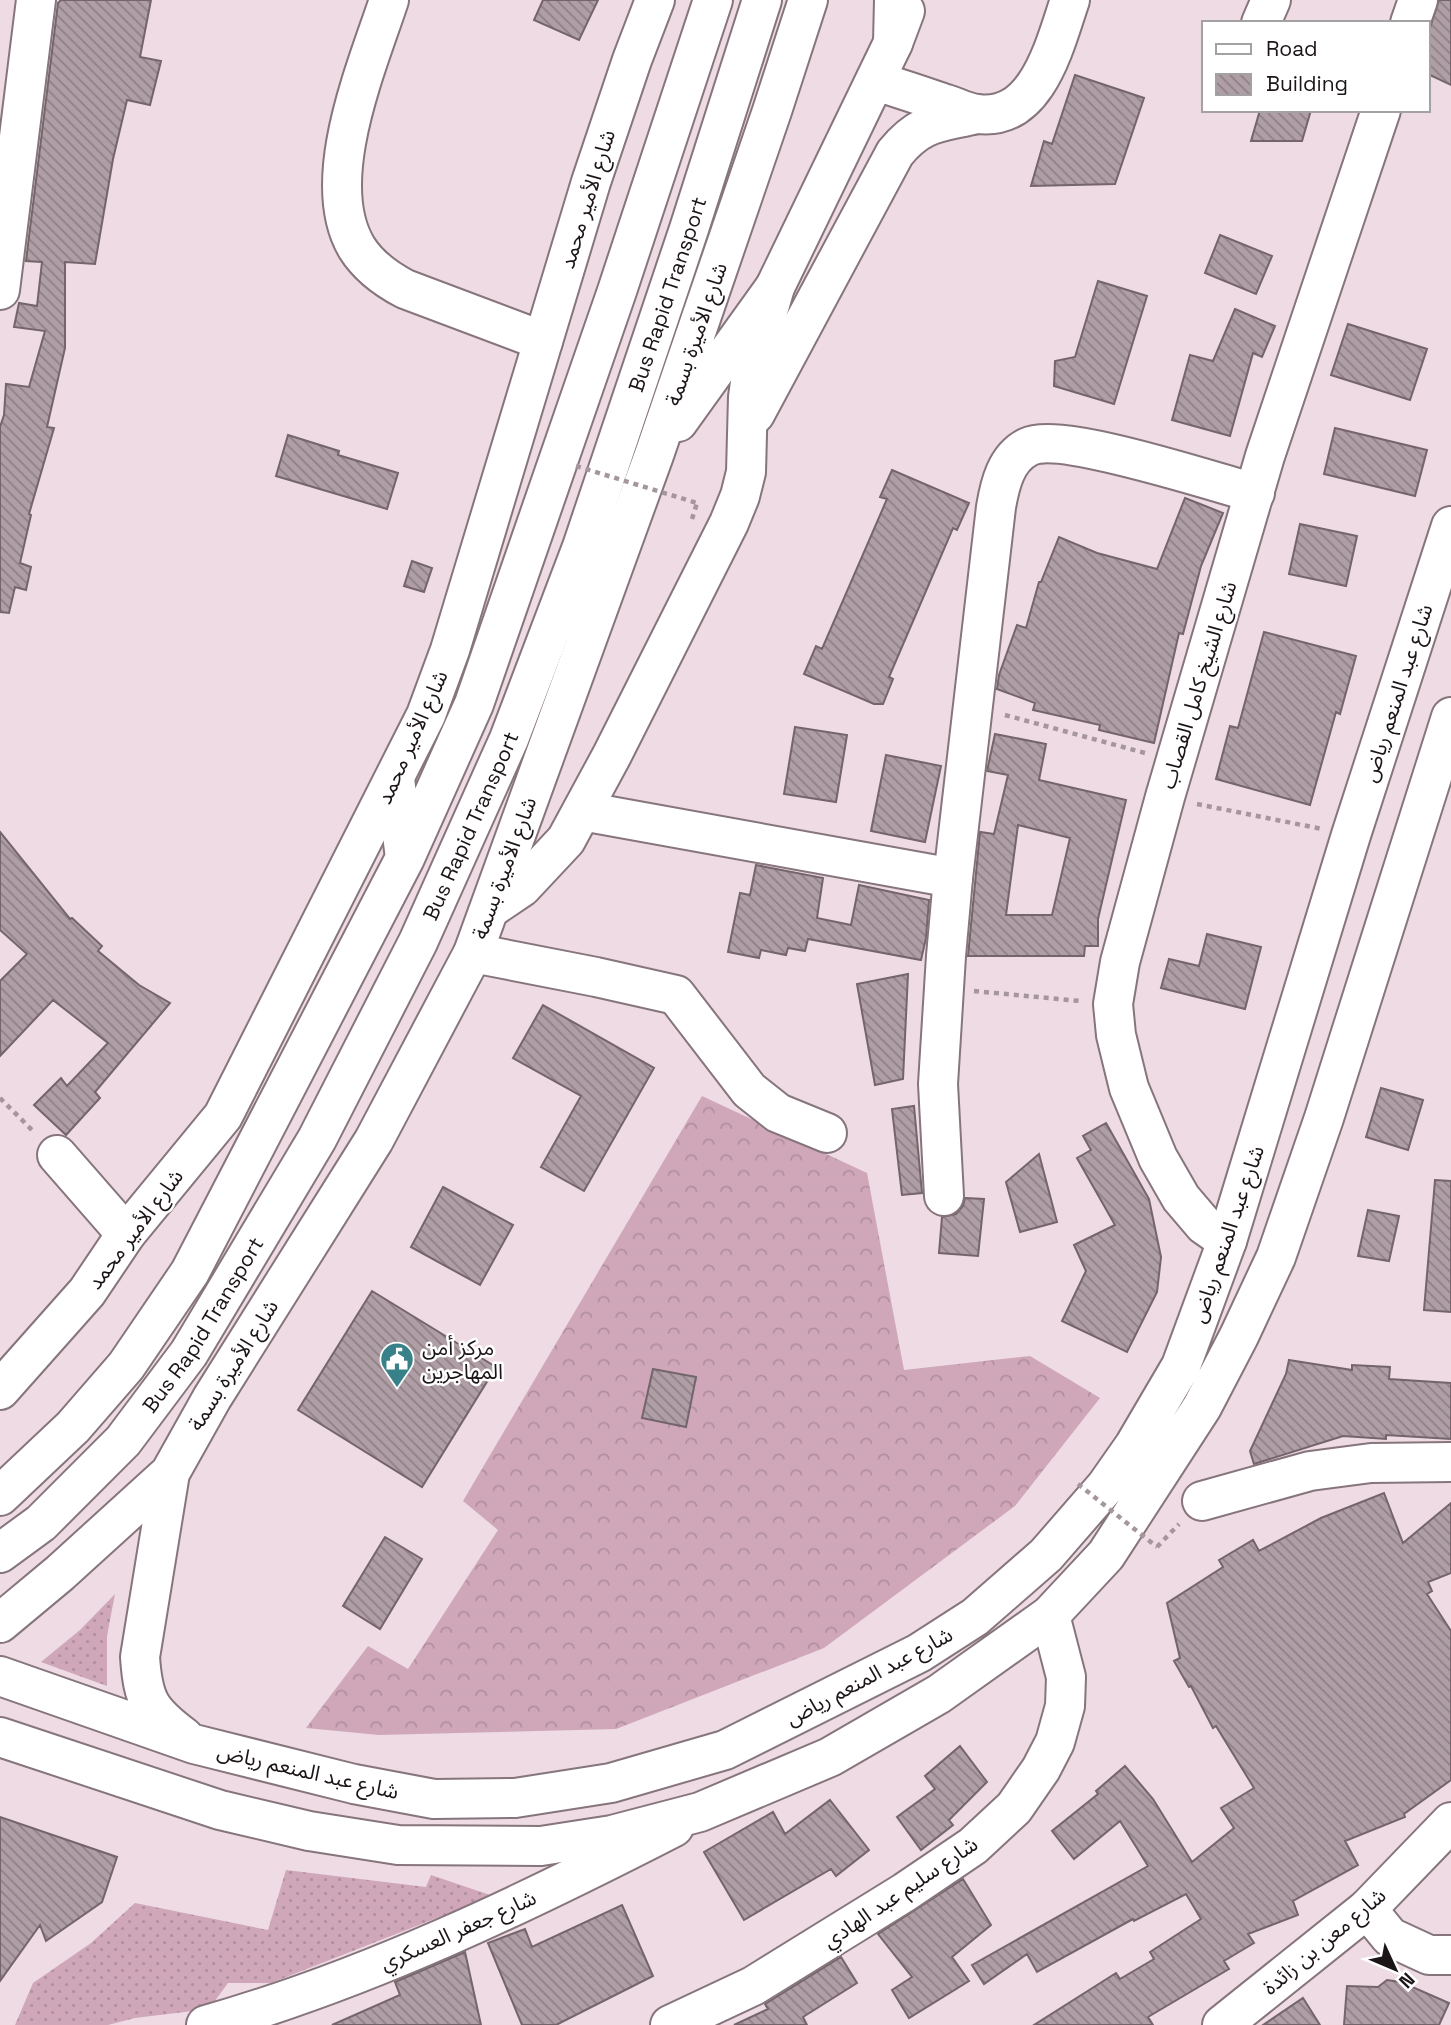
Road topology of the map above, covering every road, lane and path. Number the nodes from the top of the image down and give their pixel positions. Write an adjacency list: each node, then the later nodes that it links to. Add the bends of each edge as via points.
1 (36, 0): 18 (street)
2 (389, 0): 20 (street, via 346,138 344,207 357,248 386,279 405,289)
3 (655, 0): 20 (street, شارع الأمير محمد, via 595,170)
4 (713, 0): 35 (street, via 474,704)
5 (762, 0): 54 (street, Bus Rapid Transport, via 582,547 509,739 418,942 317,1139 189,1353 106,1459 41,1523)
6 (808, 0): 22 (street, شارع الأميرة بسمة)
7 (894, 0): 14 (street)
8 (909, 0): 14 (street)
9 (1070, 0): 17 (street, via 1051,54 1021,104 1000,113)
10 (1272, 0): 12 (street)
11 (1418, 0): 13 (street)
12 (1262, 21)
13 (1411, 21)
14 (893, 43): 15 (street)
15 (875, 80): 17 (street); 19 (street)
16 (1380, 112): 24 (street, شارع الشيخ كامل القصاب)
17 (977, 114): 21 (street, via 923,126 895,153)
18 (0, 286)
19 (775, 287): 21 (street, via 752,368); 22 (street)
20 (543, 341): 31 (street, شارع الأمير محمد, via 450,650)
21 (748, 426): 33 (street, via 746,472 729,523)
22 (654, 455): 37 (street, شارع الأميرة بسمة)
23 (576, 466): 25 (path, bridge)
24 (1255, 493): 27 (street, via 1072,446 1038,443 1017,455 1006,470 996,507); 29 (street, شارع الشيخ كامل القصاب)
25 (697, 503)
26 (1451, 526): 34 (street, شارع عبد المنعم رياض)
27 (974, 707): 29 (path); 36 (street)
28 (1451, 718): 30 (street, شارع عبد المنعم رياض)
29 (1177, 761): 32 (street, شارع الشيخ كامل القصاب)
30 (1444, 765): 55 (street, شارع عبد المنعم رياض, via 1276,1257 1202,1407 1106,1555)
31 (396, 779): 35 (street); 45 (street, شارع الأمير محمد, via 223,1116)
32 (1165, 797): 34 (path); 40 (street, شارع الشيخ كامل القصاب)
33 (582, 811): 36 (street); 37 (street, via 566,840 539,871)
34 (1351, 835): 46 (street, شارع عبد المنعم رياض)
35 (405, 858): 51 (street, via 190,1272 126,1366 73,1427)
36 (953, 877): 39 (street)
37 (491, 908): 38 (street, شارع الأميرة بسمة)
38 (473, 953): 42 (street, via 676,995 749,1090 778,1113); 49 (street, شارع الأميرة بسمة, via 374,1140)
39 (944, 988): 40 (path); 44 (street, via 938,1084)
40 (1112, 1004): 46 (street, شارع الشيخ كامل القصاب, via 1129,1088 1158,1158 1181,1198)
41 (0, 1098): 43 (path)
42 (827, 1133)
43 (57, 1155): 45 (street)
44 (944, 1196)
45 (126, 1234): 47 (street, شارع الأمير محمد, via 87,1292)
46 (1227, 1241): 59 (street, شارع عبد المنعم رياض, via 1181,1366 1113,1476 1046,1555 953,1632 813,1708 725,1750 611,1783 515,1798 434,1799)
47 (0, 1390)
48 (1451, 1462): 52 (street, via 1371,1463 1310,1471)
49 (170, 1473): 56 (street, شارع الأميرة بسمة); 59 (street, via 140,1657 142,1687 164,1722)
50 (1078, 1484): 53 (path, bridge)
51 (0, 1496)
52 (1202, 1501)
53 (1157, 1548)
54 (0, 1553)
55 (1050, 1615): 60 (street, شارع عبد المنعم رياض, via 939,1694 830,1757); 65 (street, شارع سليم عبد الهادي, via 1066,1677 1065,1706 1051,1751 1014,1808 973,1846 905,1892 753,1986)
56 (0, 1623)
57 (0, 1676): 59 (street, شارع عبد المنعم رياض)
58 (0, 1737): 60 (street, شارع عبد المنعم رياض, via 220,1810 398,1845 541,1846 612,1835)
59 (194, 1744)
60 (700, 1812): 64 (street, شارع جعفر العسكري, via 578,1877 375,1967 277,2005)
61 (1451, 1822): 62 (street, شارع معن بن زائدة)
62 (1367, 1909): 63 (street, via 1390,1937 1429,1955); 66 (street, شارع معن بن زائدة)
63 (1451, 1955)
64 (206, 2025)
65 (670, 2025)
66 (1222, 2025)

